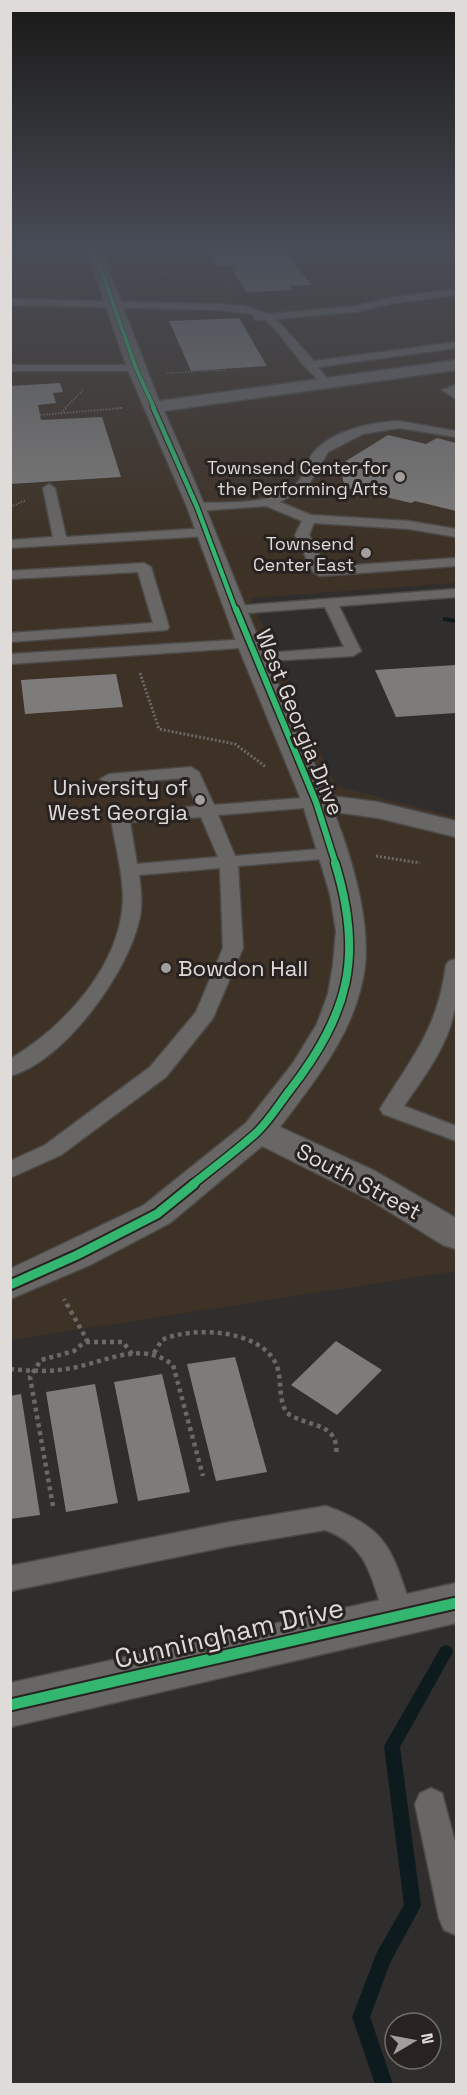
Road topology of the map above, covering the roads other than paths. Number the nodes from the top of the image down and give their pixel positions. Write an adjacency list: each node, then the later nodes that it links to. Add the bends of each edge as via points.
1 (129, 345): 7 (street, West Georgia Drive)
2 (292, 345): 4 (lane)
3 (456, 345): 4 (lane)
4 (309, 365): 8 (lane)
5 (456, 365): 8 (street)
6 (10, 368): 7 (lane)
7 (136, 368): 11 (street, West Georgia Drive)
8 (326, 384): 11 (street)
9 (456, 388): 10 (lane, via 448,390)
10 (456, 396)
11 (154, 407): 15 (street, West Georgia Drive)
12 (455, 432): 14 (lane, via 394,422 357,431 322,451 309,478 299,488)
13 (49, 488): 19 (lane)
14 (269, 502): 15 (lane); 16 (lane)
15 (197, 507): 17 (street, West Georgia Drive)
16 (309, 519): 18 (lane); 21 (lane, via 302,535 320,572)
17 (207, 532): 19 (lane); 25 (street, West Georgia Drive)
18 (456, 532)
19 (60, 541): 20 (lane)
20 (10, 544)
21 (456, 562)
22 (10, 575): 26 (lane, via 144,567 162,627)
23 (456, 592): 24 (lane)
24 (330, 602): 25 (lane); 27 (lane, via 353,651)
25 (236, 610): 27 (street, West Georgia Drive)
26 (10, 638)
27 (252, 652): 28 (lane); 30 (street, West Georgia Drive)
28 (10, 659)
29 (109, 779): 31 (lane, via 191,772)
30 (316, 802): 31 (lane); 32 (street, via 378,810); 33 (street, West Georgia Drive)
31 (210, 811): 34 (lane); 35 (lane, via 120,819)
32 (456, 829)
33 (333, 853): 34 (lane); 38 (street, West Georgia Drive, via 351,931 344,994 333,1024 311,1060)
34 (229, 862): 35 (lane); 40 (lane, via 233,948 206,1014 158,1072 52,1150)
35 (128, 870): 37 (lane, via 132,900 129,931 113,964 50,1043)
36 (456, 965): 39 (lane, via 453,995 432,1052 391,1109)
37 (10, 1069)
38 (258, 1131): 41 (street, South Street, via 412,1205); 42 (street, West Georgia Drive, via 157,1214)
39 (456, 1134)
40 (10, 1170)
41 (456, 1236)
42 (10, 1285)
43 (10, 1579): 45 (lane, via 326,1518 350,1527 377,1552)
44 (456, 1604): 45 (street, Cunningham Drive)
45 (399, 1616): 46 (street, Cunningham Drive)
46 (10, 1705)
47 (431, 1804): 48 (lane)
48 (456, 1918)

